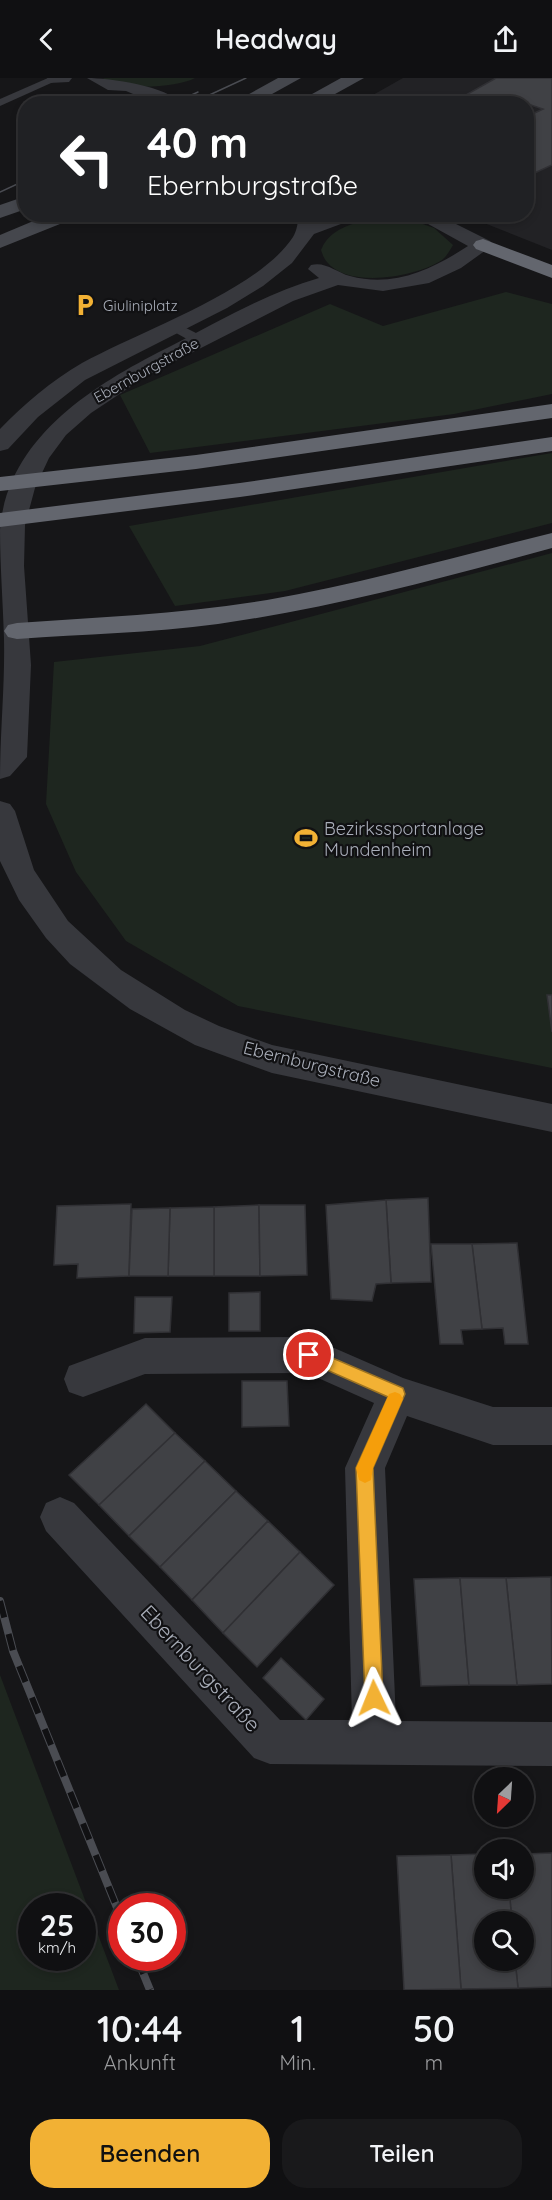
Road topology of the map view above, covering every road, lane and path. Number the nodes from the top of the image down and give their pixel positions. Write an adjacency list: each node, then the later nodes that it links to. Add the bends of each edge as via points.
1 (96, 78): 5 (street)
2 (292, 78): 8 (main road)
3 (355, 78): 9 (main road)
4 (59, 79): 10 (lane)
5 (114, 86): 6 (street, via 116,92); 7 (street, via 129,86)
6 (126, 96)
7 (154, 96)
8 (255, 96)
9 (318, 96)
10 (0, 103)
11 (18, 204): 12 (main road)
12 (0, 212)
13 (49, 222): 16 (main road)
14 (309, 222): 18 (street, Ebernburgstraße)
15 (436, 222): 17 (street)
16 (0, 242)
17 (483, 245): 19 (highway); 20 (street, Ebernburgstraße, via 424,279 386,286)
18 (296, 251): 20 (street, Ebernburgstraße); 21 (street, Ebernburgstraße, via 247,288)
19 (552, 272)
20 (337, 279): 22 (street, Ebernburgstraße, via 296,290)
21 (174, 326): 22 (lane); 24 (street, Ebernburgstraße, via 80,375 28,415)
22 (200, 340): 29 (street, Ebernburgstraße, via 93,398 62,425 39,453 20,492 12,526)
23 (552, 411): 26 (highway, via 299,449)
24 (0, 444)
25 (552, 444): 27 (highway)
26 (0, 484)
27 (0, 520)
28 (552, 540): 29 (highway, via 319,598 169,621)
29 (9, 629): 30 (street, Ebernburgstraße, via 13,757)
30 (0, 769)
31 (0, 811): 32 (street, Ebernburgstraße, via 12,855 37,905 84,956 147,1003 225,1042 271,1058)
32 (552, 1118)
33 (83, 1379): 34 (street, via 145,1356 309,1355)
34 (397, 1394): 35 (street, via 493,1426); 37 (street, via 365,1468)
35 (552, 1426)
36 (60, 1517): 37 (street, Ebernburgstraße, via 270,1742)
37 (375, 1744): 38 (street, Ebernburgstraße)
38 (552, 1744)

